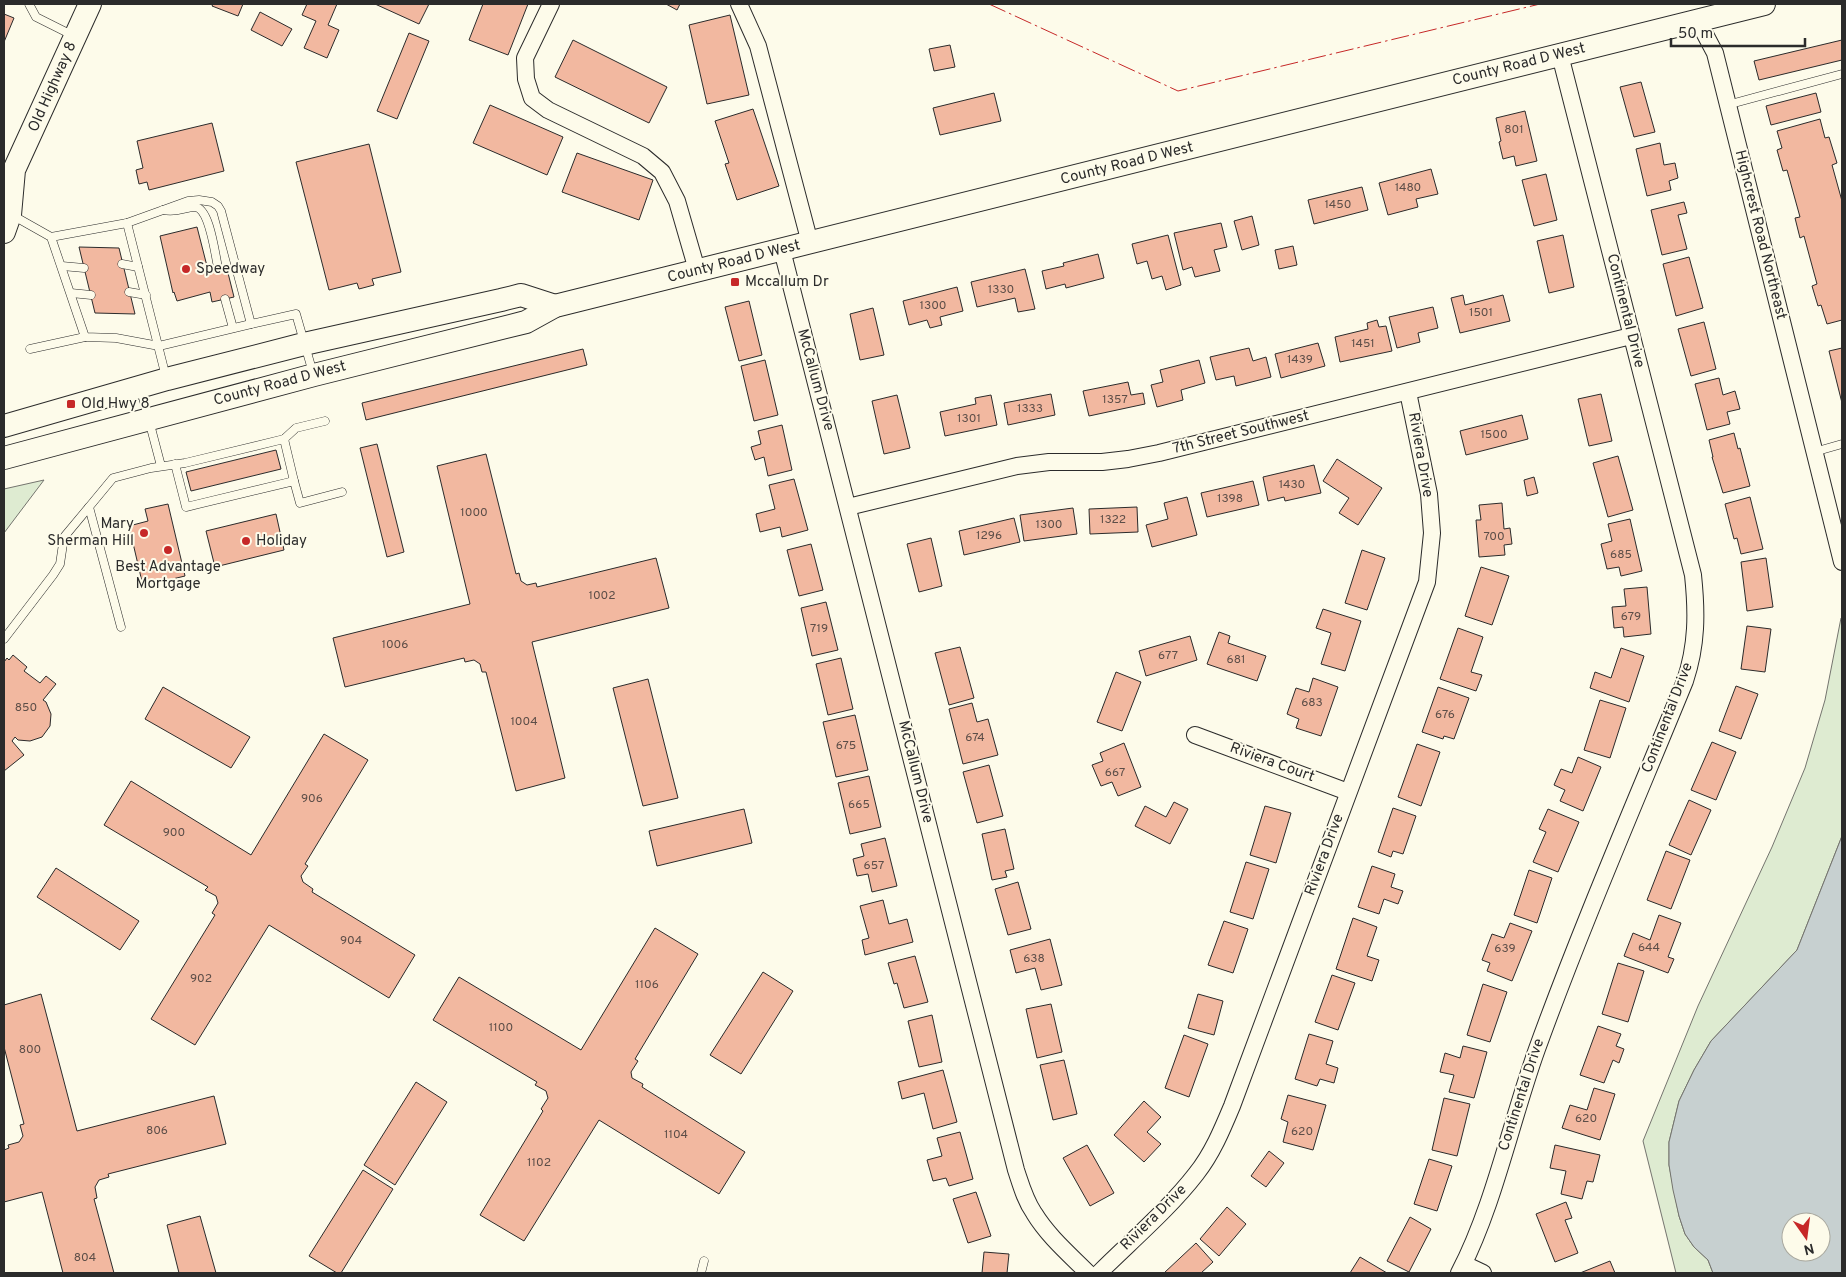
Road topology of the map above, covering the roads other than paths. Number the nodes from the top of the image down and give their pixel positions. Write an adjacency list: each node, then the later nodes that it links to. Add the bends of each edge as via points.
1 (29, 4): 7 (lane, via 36,17)
2 (90, 4): 7 (main road, Old Highway 8)
3 (551, 4): 23 (street, via 525,58 526,79 532,98 548,110 644,156 662,172 678,201)
4 (739, 4): 16 (street, via 758,46)
5 (1764, 4): 6 (main road, County Road D West)
6 (1694, 12): 8 (main road, County Road D West); 10 (street, Highcrest Road Northeast, via 1715,53)
7 (76, 37): 11 (main road, Old Highway 8)
8 (1560, 55): 16 (main road, County Road D West); 32 (street, Continental Drive)
9 (1842, 74): 10 (lane)
10 (1727, 105): 46 (street, Highcrest Road Northeast)
11 (9, 175): 13 (main road, Old Highway 8)
12 (161, 210): 14 (lane); 21 (lane, via 173,212 195,207 203,211); 30 (lane, via 199,200 218,206)
13 (7, 223): 15 (lane)
14 (127, 223): 15 (lane); 20 (lane)
15 (52, 236): 19 (lane)
16 (810, 242): 17 (main road, County Road D West)
17 (782, 250): 23 (main road, County Road D West); 53 (street, McCallum Drive)
18 (122, 264): 20 (lane)
19 (62, 266): 22 (lane); 25 (lane)
20 (138, 267): 27 (lane)
21 (218, 267)
22 (84, 268)
23 (697, 270): 29 (main road, County Road D West)
24 (129, 292): 27 (lane)
25 (71, 293): 26 (lane); 33 (lane)
26 (91, 295)
27 (146, 295): 35 (lane)
28 (225, 299): 31 (lane)
29 (555, 306): 34 (main road, County Road D West, via 521,295); 37 (main road, County Road D West, via 526,322)
30 (251, 324): 31 (lane); 34 (lane, via 296,314)
31 (233, 328): 35 (lane)
32 (1631, 336): 40 (street, 7th Street Southwest); 60 (street, Continental Drive, via 1693,575 1696,637 1685,681 1552,1006 1494,1182)
33 (85, 337): 35 (lane, via 116,338); 36 (lane)
34 (304, 344): 37 (lane); 38 (main road, County Road D West)
35 (159, 346): 38 (lane)
36 (30, 349)
37 (314, 375): 41 (main road, County Road D West)
38 (167, 378): 39 (main road, County Road D West)
39 (139, 386): 41 (lane); 43 (main road, County Road D West)
40 (1408, 392): 53 (street, 7th Street Southwest, via 1159,453 1110,461 1017,466); 58 (street, Riviera Drive, via 1429,494 1432,533 1429,566 1426,582)
41 (149, 420): 47 (main road, County Road D West); 49 (lane)
42 (325, 421): 44 (lane, via 296,428)
43 (4, 426)
44 (284, 440): 48 (lane); 50 (lane)
45 (1842, 444): 46 (lane)
46 (1814, 452): 54 (street, Highcrest Road Northeast)
47 (4, 458)
48 (175, 464): 49 (lane); 50 (lane, via 186,507)
49 (161, 466): 52 (lane, via 113,478)
50 (294, 480): 51 (lane, via 300,503)
51 (342, 492)
52 (90, 507): 55 (lane); 56 (lane, via 64,537 60,564 53,575)
53 (848, 507): 62 (street, McCallum Drive, via 1016,1170 1024,1195 1044,1228)
54 (1842, 562)
55 (121, 627)
56 (4, 639)
57 (1195, 735): 58 (street, Riviera Court)
58 (1348, 792): 63 (street, Riviera Drive, via 1218,1140 1197,1174)
59 (704, 1261): 61 (lane)
60 (1461, 1269): 64 (street)
61 (701, 1273)
62 (1088, 1273)
63 (1099, 1273)
64 (1483, 1273)

